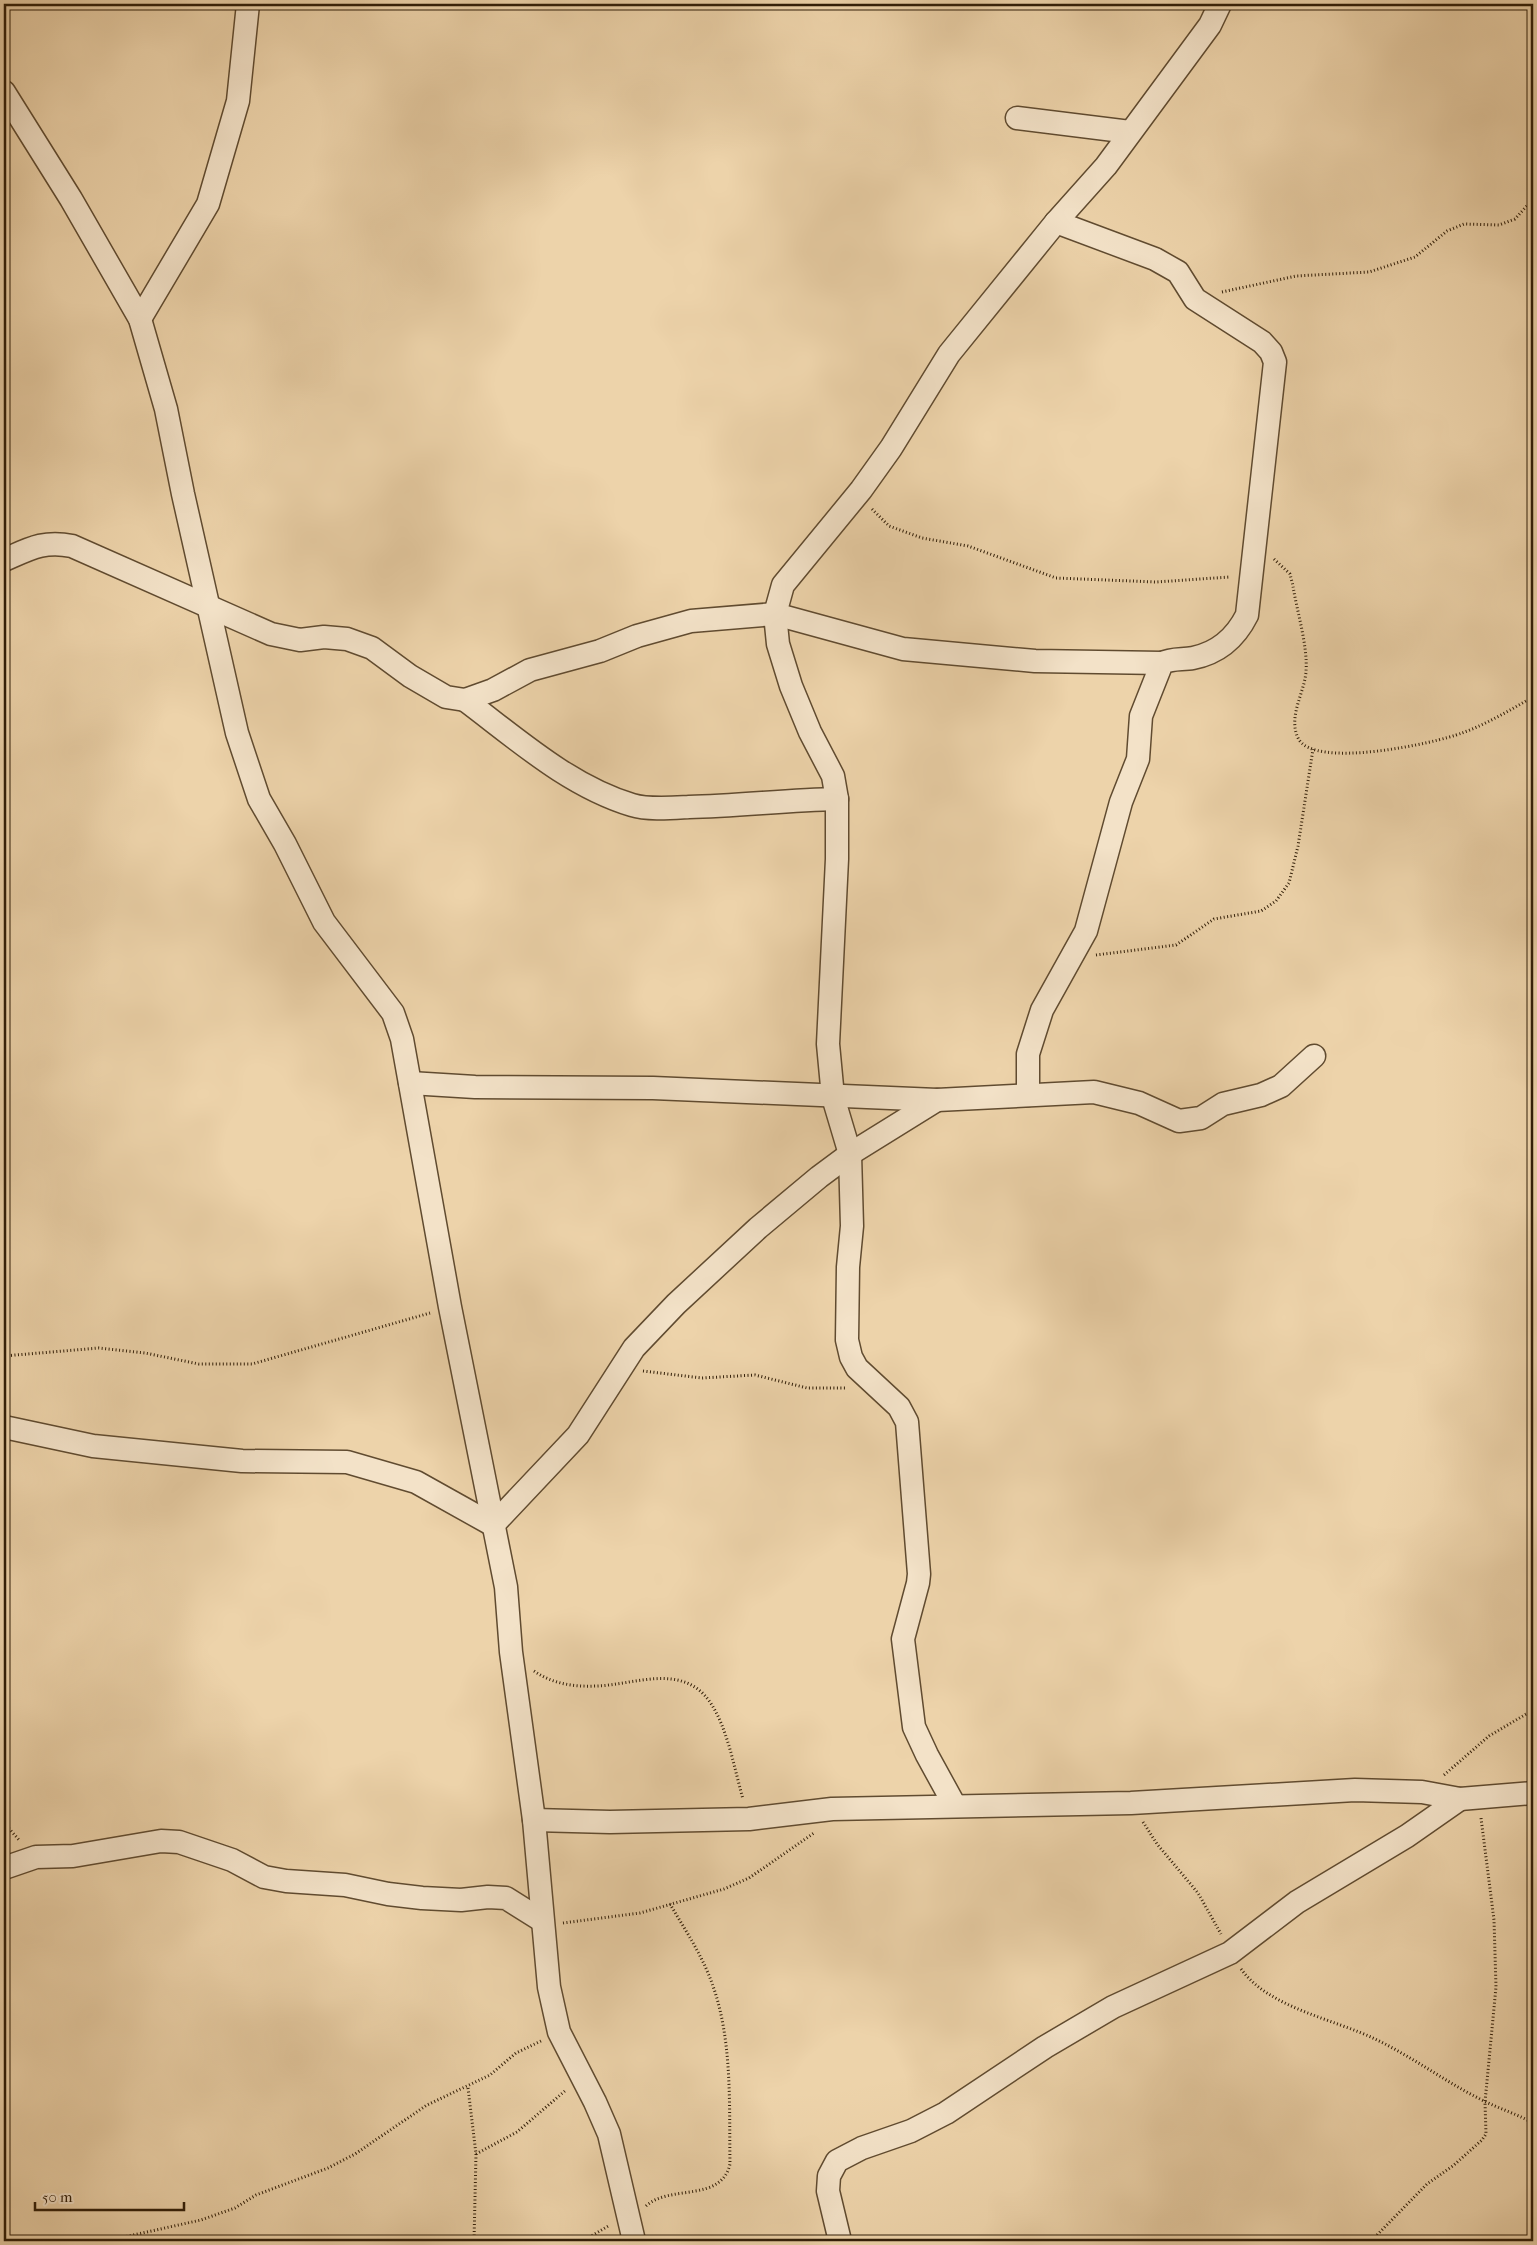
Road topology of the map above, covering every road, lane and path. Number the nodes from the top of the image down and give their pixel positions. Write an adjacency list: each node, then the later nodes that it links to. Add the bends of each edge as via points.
1 (248, 4): 9 (street, via 238,101 208,204)
2 (1220, 4): 5 (street, via 1210,25)
3 (4, 92): 9 (street, via 71,199)
4 (1017, 118): 5 (street)
5 (1130, 132): 7 (street, via 1106,166)
6 (1533, 199): 8 (path, via 1515,219 1499,225 1464,224 1447,231 1415,257 1369,272 1296,276)
7 (1056, 222): 8 (street, via 1178,272); 10 (street, via 949,354)
8 (1195, 300): 11 (street, via 1262,342 1275,362)
9 (140, 320): 14 (street, via 166,409 182,494)
10 (861, 490): 13 (path, via 889,526 922,538 968,546 1056,578 1156,582); 15 (street, via 783,585)
11 (1255, 546): 13 (street); 19 (path, via 1282,565 1294,586 1306,670 1297,705 1296,731 1299,741)
12 (4, 560): 14 (street, via 55,542 72,546)
13 (1253, 575): 16 (street, via 1247,615 1231,640 1206,654)
14 (210, 607): 18 (street, via 271,634 300,640 347,639 372,648 446,697); 23 (street, via 237,733 259,799 324,922 393,1014 402,1039)
15 (775, 614): 16 (street, via 903,649 1035,661); 18 (street, via 691,622 637,636 600,651 530,670 493,690); 20 (street, via 778,644 791,686 833,776)
16 (1162, 663): 21 (street, via 1141,716 1138,759 1121,802 1086,931)
17 (1533, 697): 19 (path, via 1484,724 1434,741 1372,752 1334,753)
18 (465, 700): 20 (street, via 583,786 633,806 716,807)
19 (1313, 748): 21 (path, via 1298,846 1289,883 1276,901 1261,911 1214,919 1176,945 1106,952)
20 (837, 799): 25 (street, via 828,1044)
21 (1069, 963): 24 (street, via 1042,1010 1028,1054)
22 (1314, 1056): 24 (street, via 1281,1086 1261,1095 1223,1104 1192,1120 1179,1121 1139,1103 1094,1092)
23 (410, 1083): 25 (street, via 475,1087 653,1088); 28 (street)
24 (1028, 1095): 26 (street)
25 (833, 1097): 26 (street); 27 (street)
26 (937, 1100): 27 (street)
27 (850, 1154): 30 (street, via 758,1228 676,1304); 31 (street, via 852,1226 847,1340 856,1368)
28 (450, 1307): 29 (path, via 252,1364 200,1364 99,1348); 33 (street)
29 (4, 1356)
30 (619, 1368): 31 (path, via 702,1378 755,1375 807,1388); 33 (street, via 578,1435)
31 (880, 1388): 40 (street, via 899,1407 906,1422 918,1583 903,1639 914,1727)
32 (4, 1428): 33 (street, via 93,1446 242,1461 347,1462 416,1482)
33 (494, 1524): 34 (street, via 506,1588)
34 (511, 1652): 42 (path, via 546,1679 566,1685 597,1686 667,1678 690,1684 701,1691 711,1704 726,1739); 43 (street)
35 (1533, 1710): 36 (path, via 1489,1736)
36 (1422, 1792): 38 (street); 39 (street, via 1355,1790)
37 (1533, 1793): 38 (street)
38 (1469, 1798): 47 (street, via 1297,1902); 51 (path, via 1487,1851 1494,1920 1496,1986)
39 (1130, 1804): 40 (street); 47 (path, via 1157,1844 1198,1893)
40 (956, 1806): 41 (street)
41 (832, 1809): 42 (street); 45 (path, via 822,1827 748,1878 724,1889)
42 (749, 1819): 43 (street)
43 (534, 1820): 46 (street)
44 (4, 1868): 46 (street, via 36,1857 73,1856 161,1841 232,1860 264,1877 286,1881 345,1885 422,1898 506,1898)
45 (670, 1904): 46 (path, via 640,1913 589,1921 564,1924); 54 (path, via 710,1978 723,2023 730,2164 723,2181 660,2199)
46 (541, 1920): 48 (street, via 549,1987)
47 (1230, 1953): 51 (path, via 1256,1985 1278,1999 1375,2039); 60 (street, via 1113,2007 911,2132 862,2148 837,2161 828,2191)
48 (560, 2032): 49 (street); 50 (path, via 516,2053)
49 (582, 2076): 53 (path, via 517,2132); 54 (street, via 608,2134)
50 (468, 2088): 53 (path); 56 (path, via 427,2105 356,2154 256,2195 235,2208 201,2220)
51 (1485, 2102): 52 (path); 55 (path, via 1486,2134 1482,2140 1427,2184)
52 (1533, 2123)
53 (476, 2154): 57 (path)
54 (630, 2218): 58 (path, via 604,2227); 59 (street)
55 (1377, 2235)
56 (106, 2241)
57 (474, 2241)
58 (583, 2241)
59 (634, 2241)
60 (840, 2241)

